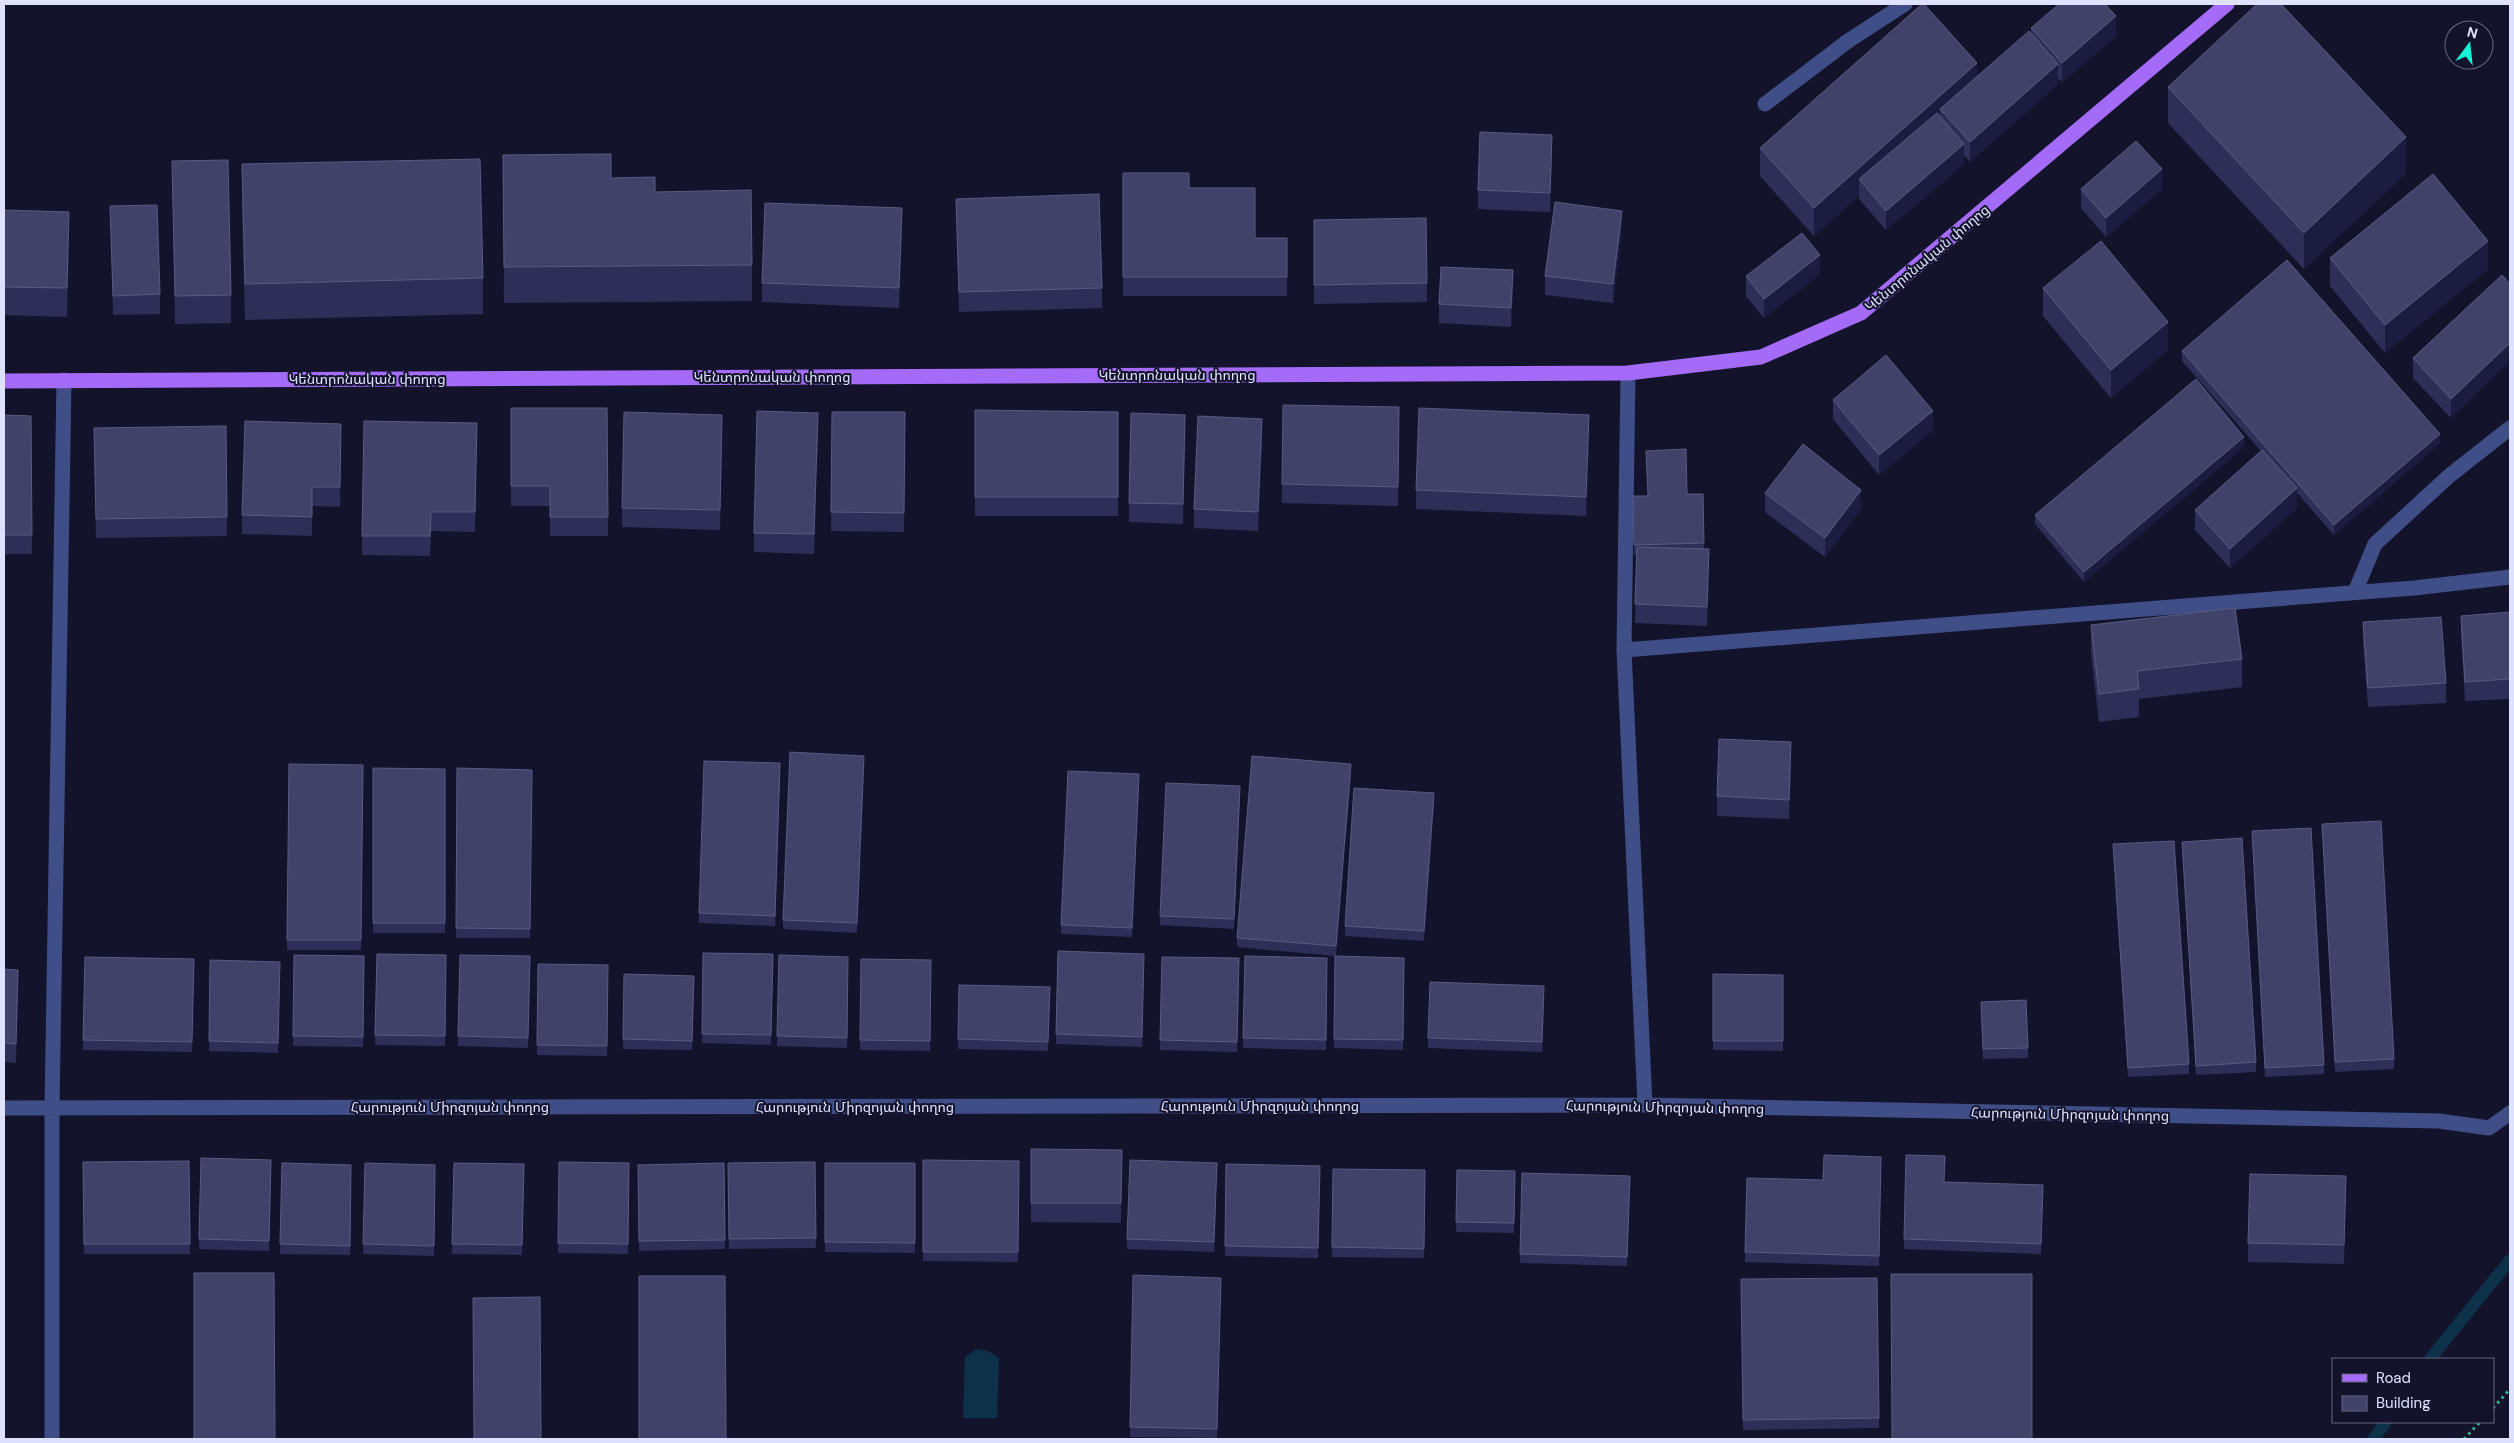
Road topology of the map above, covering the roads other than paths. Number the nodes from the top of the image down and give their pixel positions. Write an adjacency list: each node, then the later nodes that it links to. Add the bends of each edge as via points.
1 (1904, 4): 3 (street, via 1848,41)
2 (2226, 4): 4 (main road, Կենտրոնական փողոց, via 1861,313 1761,357)
3 (1765, 104)
4 (1628, 373): 5 (main road, Կենտրոնական փողոց); 10 (street)
5 (64, 380): 6 (main road, Կենտրոնական փողոց); 13 (street)
6 (4, 381)
7 (2510, 428): 9 (street, via 2448,476 2375,544)
8 (2510, 577): 9 (street)
9 (2354, 592): 10 (street)
10 (1624, 650): 11 (street)
11 (1645, 1105): 13 (street, Հարություն Միրզոյան փողոց); 14 (street, Հարություն Միրզոյան փողոց, via 2440,1121 2489,1128)
12 (4, 1108): 13 (street, Հարություն Միրզոյան փողոց)
13 (52, 1108): 15 (street)
14 (2510, 1113)
15 (52, 1439)

